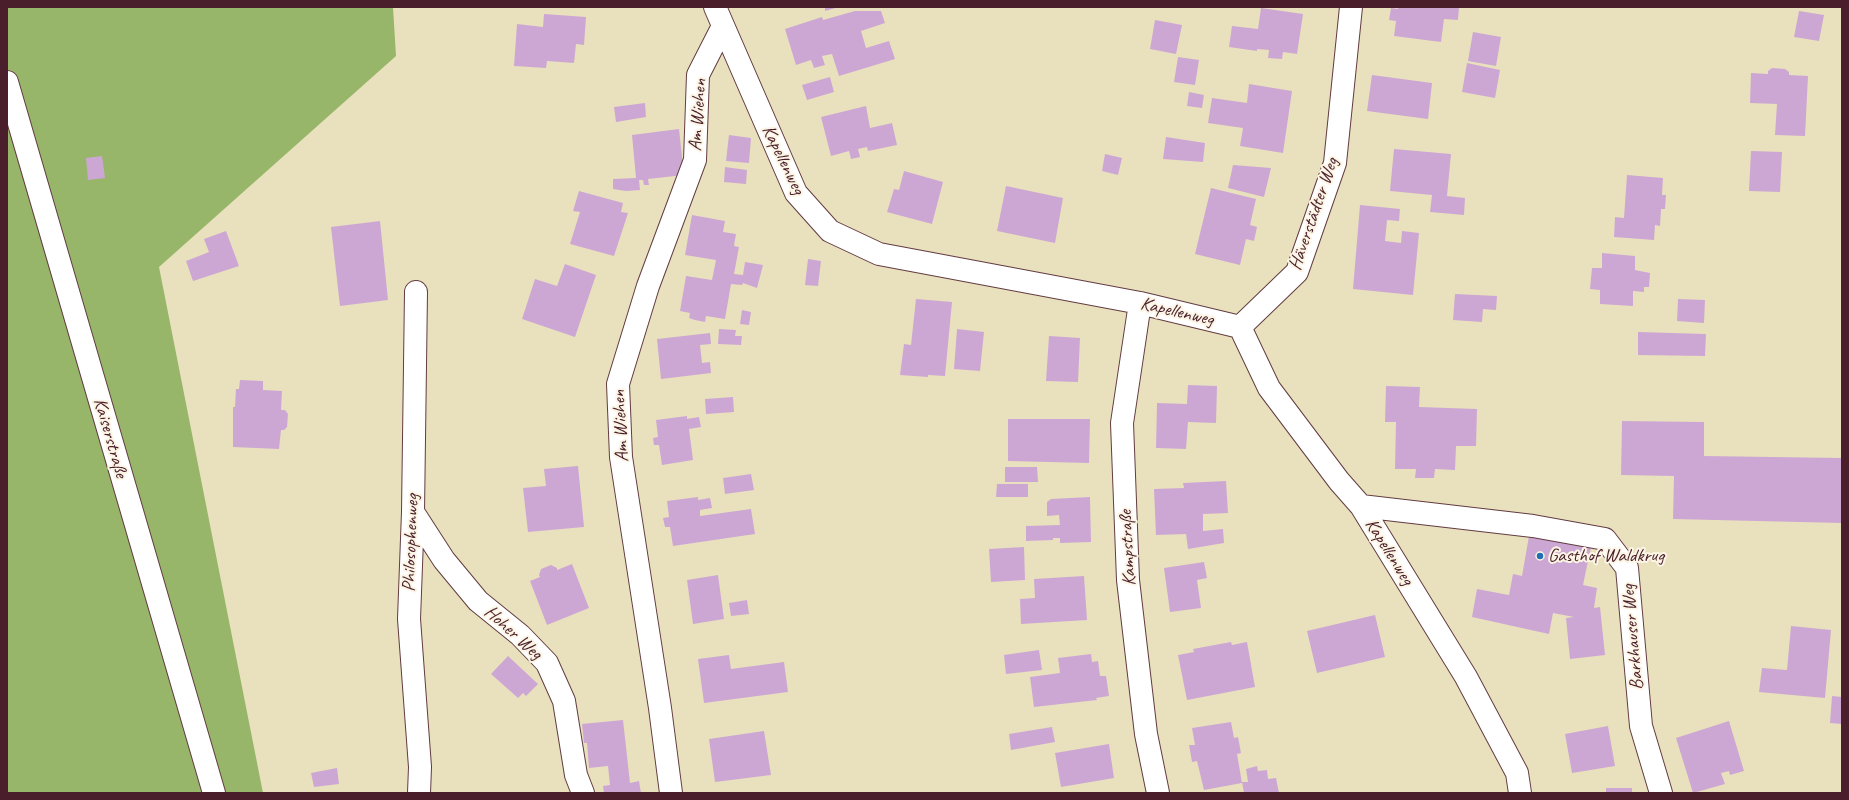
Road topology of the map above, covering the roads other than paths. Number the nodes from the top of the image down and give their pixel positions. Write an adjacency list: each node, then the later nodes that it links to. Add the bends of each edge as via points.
1 (1352, 7): 6 (street, Häverstädter Weg, via 1335,163 1297,272)
2 (719, 16): 5 (street, Kapellenweg, via 796,193 830,231 879,254); 12 (street, Am Wiehen, via 698,75 695,160 648,286 618,384 621,457)
3 (7, 82): 9 (street, Kaiserstraße)
4 (416, 292): 8 (street, Philosophenweg)
5 (1140, 303): 6 (street, Kapellenweg); 13 (street, Kampstraße, via 1122,423 1128,580 1146,734)
6 (1240, 327): 7 (street, Kapellenweg, via 1270,388 1339,481)
7 (1361, 506): 14 (street, Kapellenweg, via 1466,677 1517,773); 15 (street, Barkhauser Weg, via 1533,526 1605,539 1627,568 1641,726)
8 (413, 512): 10 (street, Philosophenweg, via 409,619 420,767); 11 (street, Hoher Weg, via 444,560 478,601 520,635 547,663 564,701 576,775)
9 (214, 793)
10 (419, 793)
11 (583, 793)
12 (671, 793)
13 (1158, 793)
14 (1520, 793)
15 (1661, 793)

